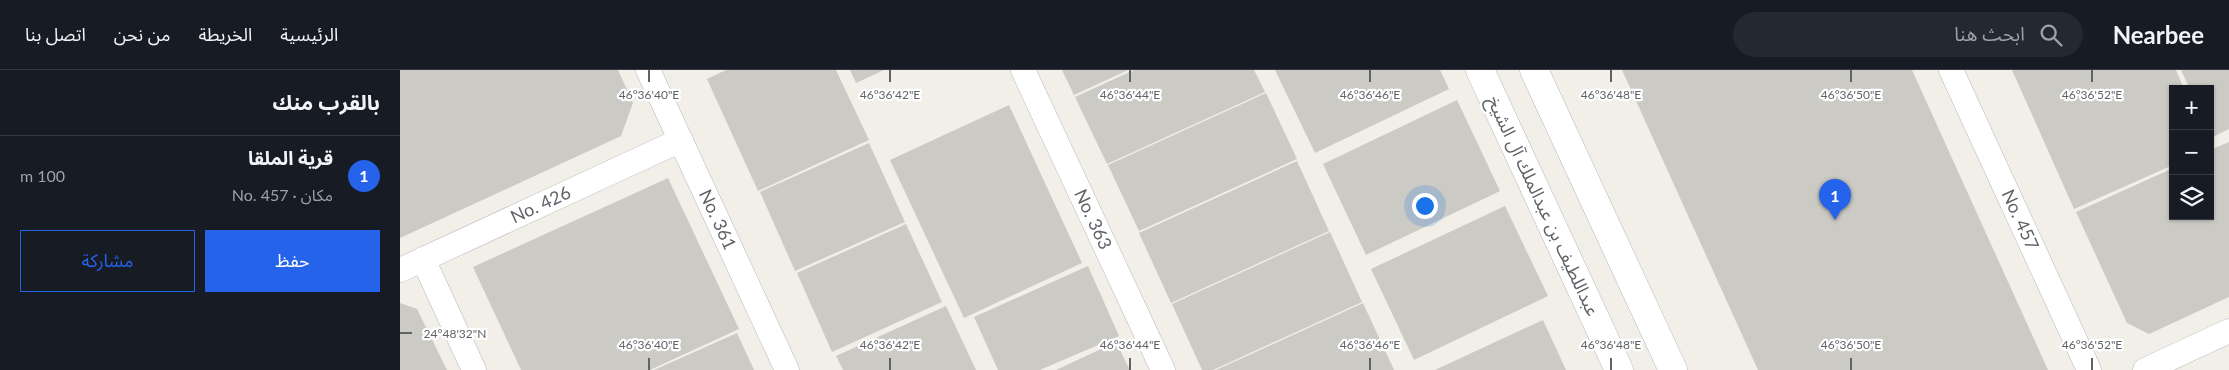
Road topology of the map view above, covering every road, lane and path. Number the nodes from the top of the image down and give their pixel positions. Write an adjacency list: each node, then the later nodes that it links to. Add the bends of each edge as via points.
1 (648, 70): 6 (street, No. 361)
2 (1023, 70): 12 (street, No. 363)
3 (1480, 70): 13 (street, عبداللطيف بن عبدالملك آل الشيخ)
4 (1534, 70): 14 (street)
5 (1951, 70): 15 (street, No. 457)
6 (681, 140): 7 (street, No. 426); 11 (street, No. 361)
7 (423, 259): 8 (street, No. 426); 10 (street)
8 (400, 270)
9 (2229, 331): 16 (street)
10 (474, 370)
11 (787, 370)
12 (1163, 370)
13 (1619, 370)
14 (1673, 370)
15 (2088, 370)
16 (2145, 370)

